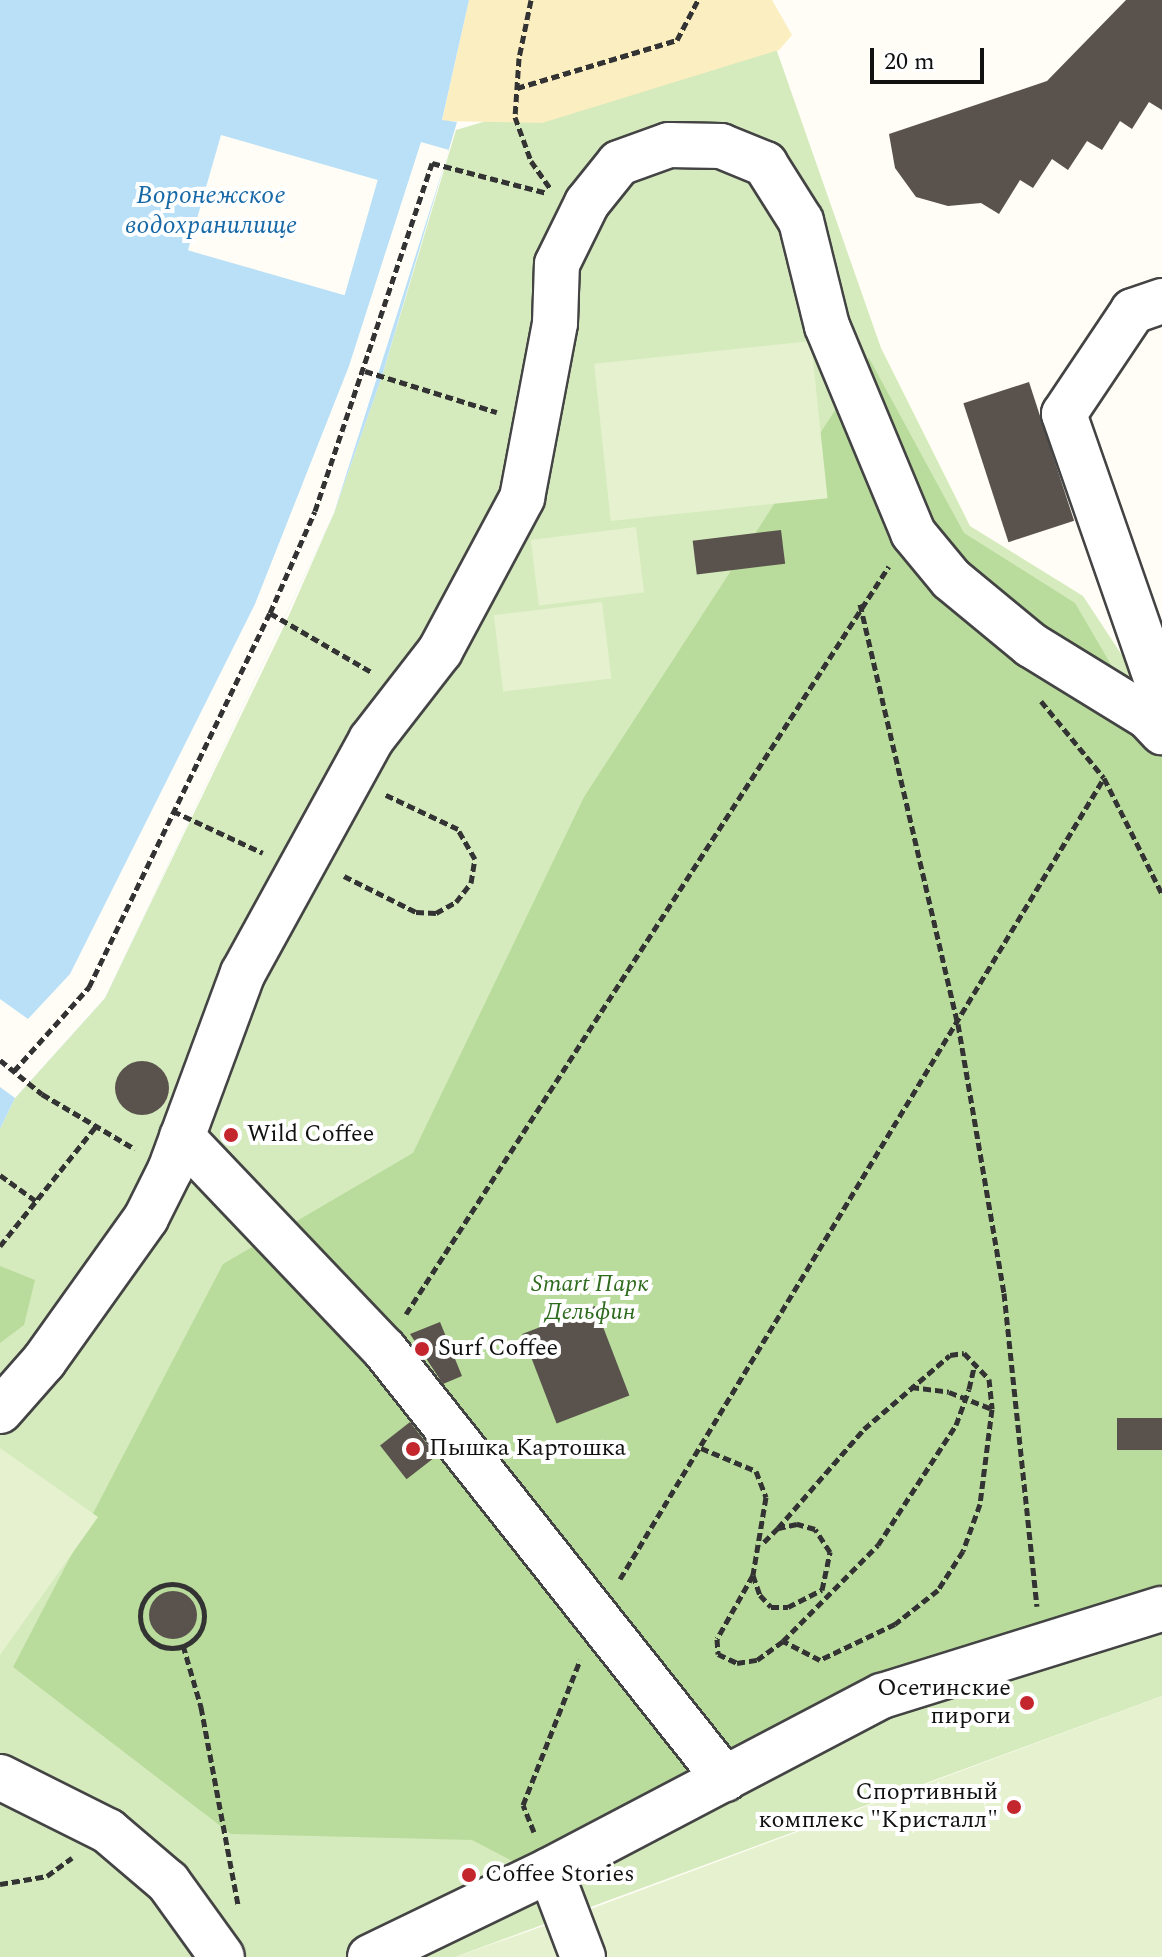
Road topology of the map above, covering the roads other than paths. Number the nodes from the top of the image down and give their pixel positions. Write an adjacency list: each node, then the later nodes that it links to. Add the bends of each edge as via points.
1 (1162, 301): 2 (lane, via 1133,311 1064,414)
2 (1162, 695)
3 (1162, 732): 4 (lane, via 1148,717 1031,645 951,579 913,533 827,326 801,221 765,164 721,146 669,145 619,163 587,203 557,264 555,323 522,498 440,651 360,759 243,973)
4 (176, 1154): 5 (lane, via 146,1218 44,1361); 8 (lane, via 384,1349)
5 (0, 1411)
6 (1162, 1609): 8 (lane, via 882,1696)
7 (0, 1777): 10 (lane, via 108,1831)
8 (725, 1779): 9 (lane)
9 (550, 1870): 11 (lane); 12 (lane)
10 (232, 1938)
11 (370, 1957)
12 (583, 1957)

